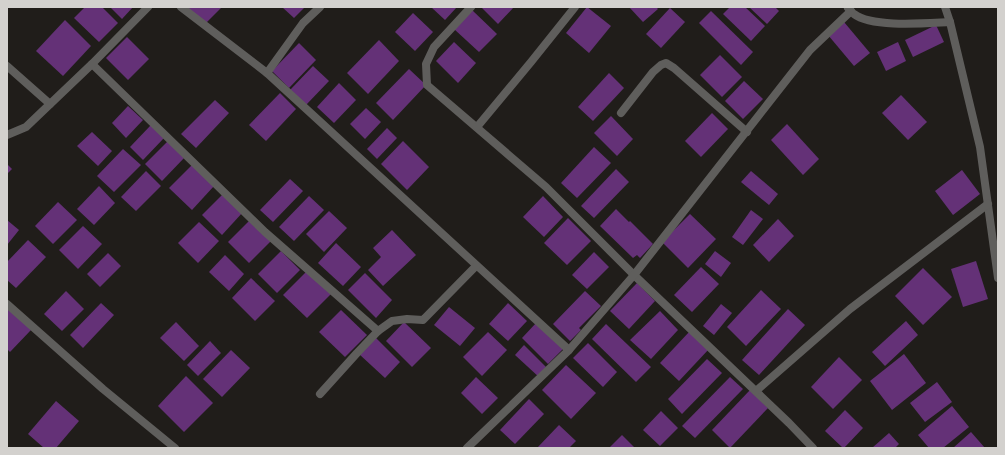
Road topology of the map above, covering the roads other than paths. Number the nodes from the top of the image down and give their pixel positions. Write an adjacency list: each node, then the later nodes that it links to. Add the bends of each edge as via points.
1 (148, 7): 9 (street)
2 (181, 7): 11 (street)
3 (320, 7): 11 (street, via 303,23)
4 (471, 7): 14 (street, via 434,47 426,64 427,85)
5 (575, 7): 14 (street)
6 (945, 7): 8 (street)
7 (849, 9): 8 (street, via 855,15 870,21 895,24); 15 (street, via 810,50)
8 (950, 22): 17 (street, via 980,147)
9 (92, 64): 12 (street); 22 (street, via 265,232)
10 (7, 66): 12 (street)
11 (267, 73): 18 (street)
12 (50, 104): 16 (street, via 26,127)
13 (621, 113): 15 (street, via 653,72 666,63)
14 (477, 127): 19 (street, via 546,186)
15 (747, 132): 19 (street)
16 (7, 135)
17 (988, 204): 20 (street); 24 (street, via 850,309)
18 (476, 266): 22 (street, via 422,320 392,321); 23 (street)
19 (634, 275): 23 (street); 24 (street)
20 (998, 278)
21 (7, 304): 26 (street, via 103,390)
22 (378, 331): 25 (street)
23 (568, 350): 27 (street)
24 (756, 391): 28 (street)
25 (320, 394)
26 (175, 448)
27 (467, 448)
28 (813, 448)

